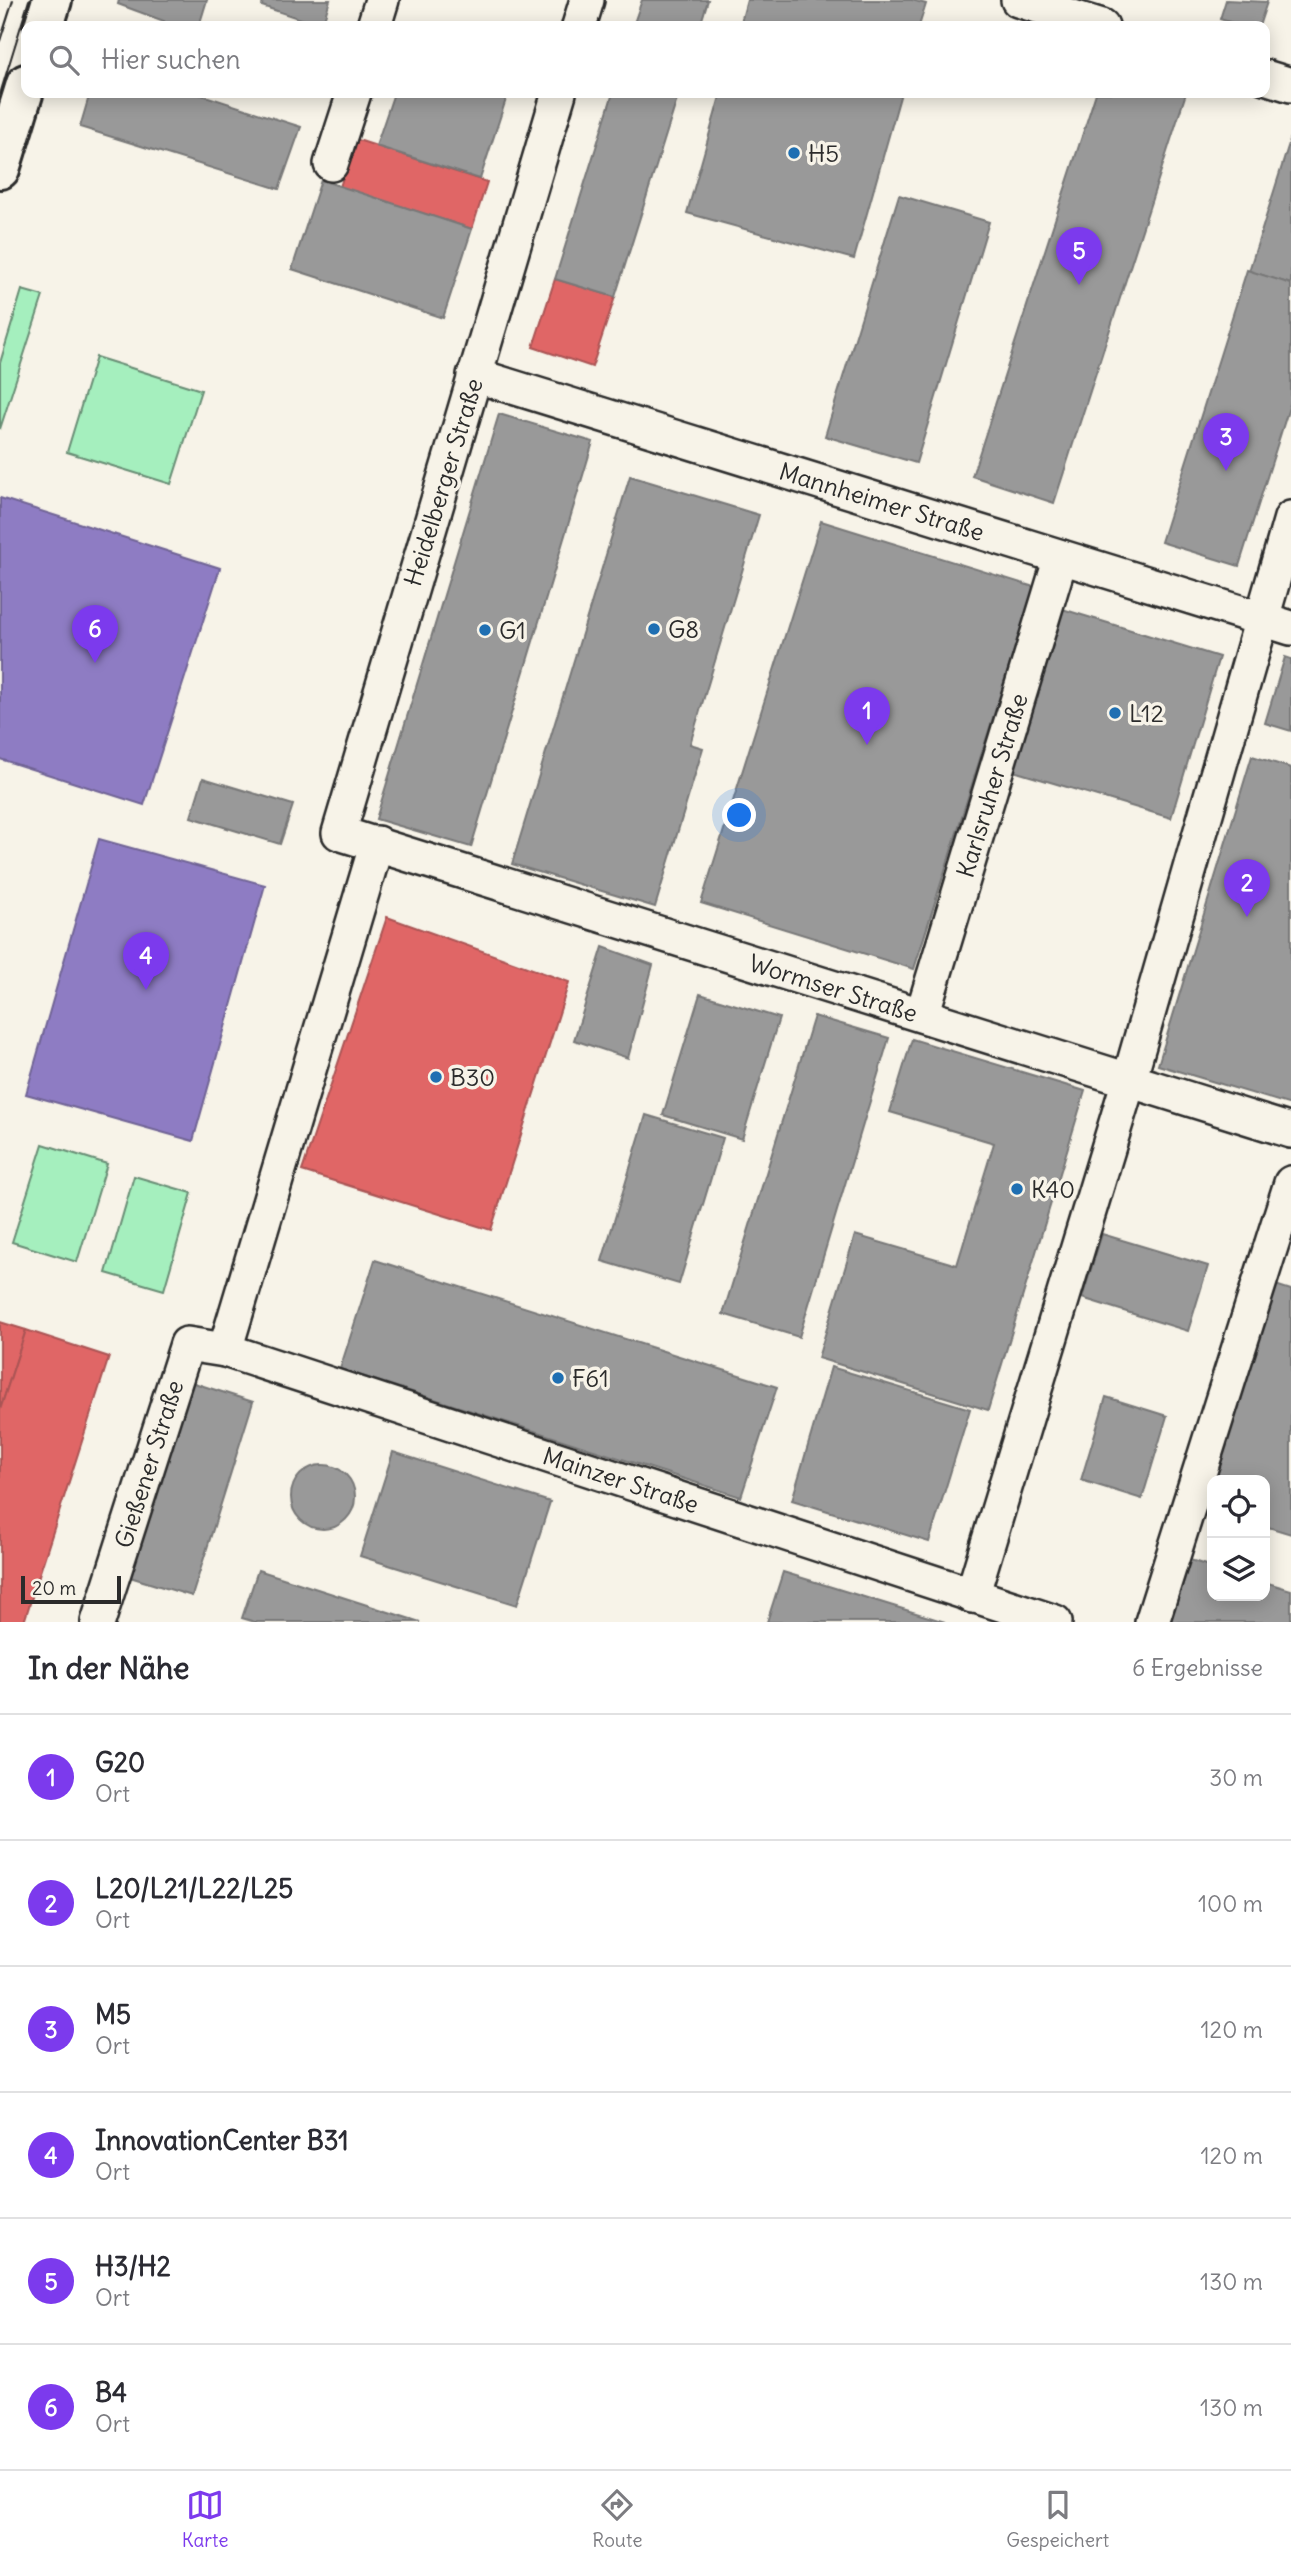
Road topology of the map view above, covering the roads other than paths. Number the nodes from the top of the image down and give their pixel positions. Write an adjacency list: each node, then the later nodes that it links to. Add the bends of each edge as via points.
1 (52, 0): 6 (main road)
2 (382, 0): 7 (lane)
3 (587, 0): 8 (lane)
4 (1018, 0): 5 (lane)
5 (1095, 16)
6 (46, 21)
7 (376, 21)
8 (581, 21)
9 (1270, 79): 10 (lane)
10 (1291, 85)
11 (22, 98): 15 (main road)
12 (352, 98): 14 (lane)
13 (557, 98): 16 (lane, Heidelberger Straße)
14 (331, 164)
15 (0, 169)
16 (474, 375): 18 (lane, Mannheimer Straße); 20 (lane, Heidelberger Straße, via 339,832)
17 (1291, 518): 19 (lane)
18 (1061, 557): 19 (lane, Mannheimer Straße); 21 (lane, Karlsruher Straße)
19 (1276, 623): 22 (lane)
20 (377, 843): 21 (lane, Wormser Straße); 26 (lane)
21 (922, 1014): 22 (lane, Wormser Straße)
22 (1129, 1080): 23 (lane, Wormser Straße); 27 (lane)
23 (1291, 1131)
24 (1291, 1183): 30 (lane)
25 (187, 1344): 26 (lane, Mainzer Straße); 28 (lane, Gießener Straße)
26 (225, 1350): 27 (lane, Mainzer Straße)
27 (972, 1596): 29 (lane, Mainzer Straße)
28 (97, 1622)
29 (1055, 1622)
30 (1152, 1622)

